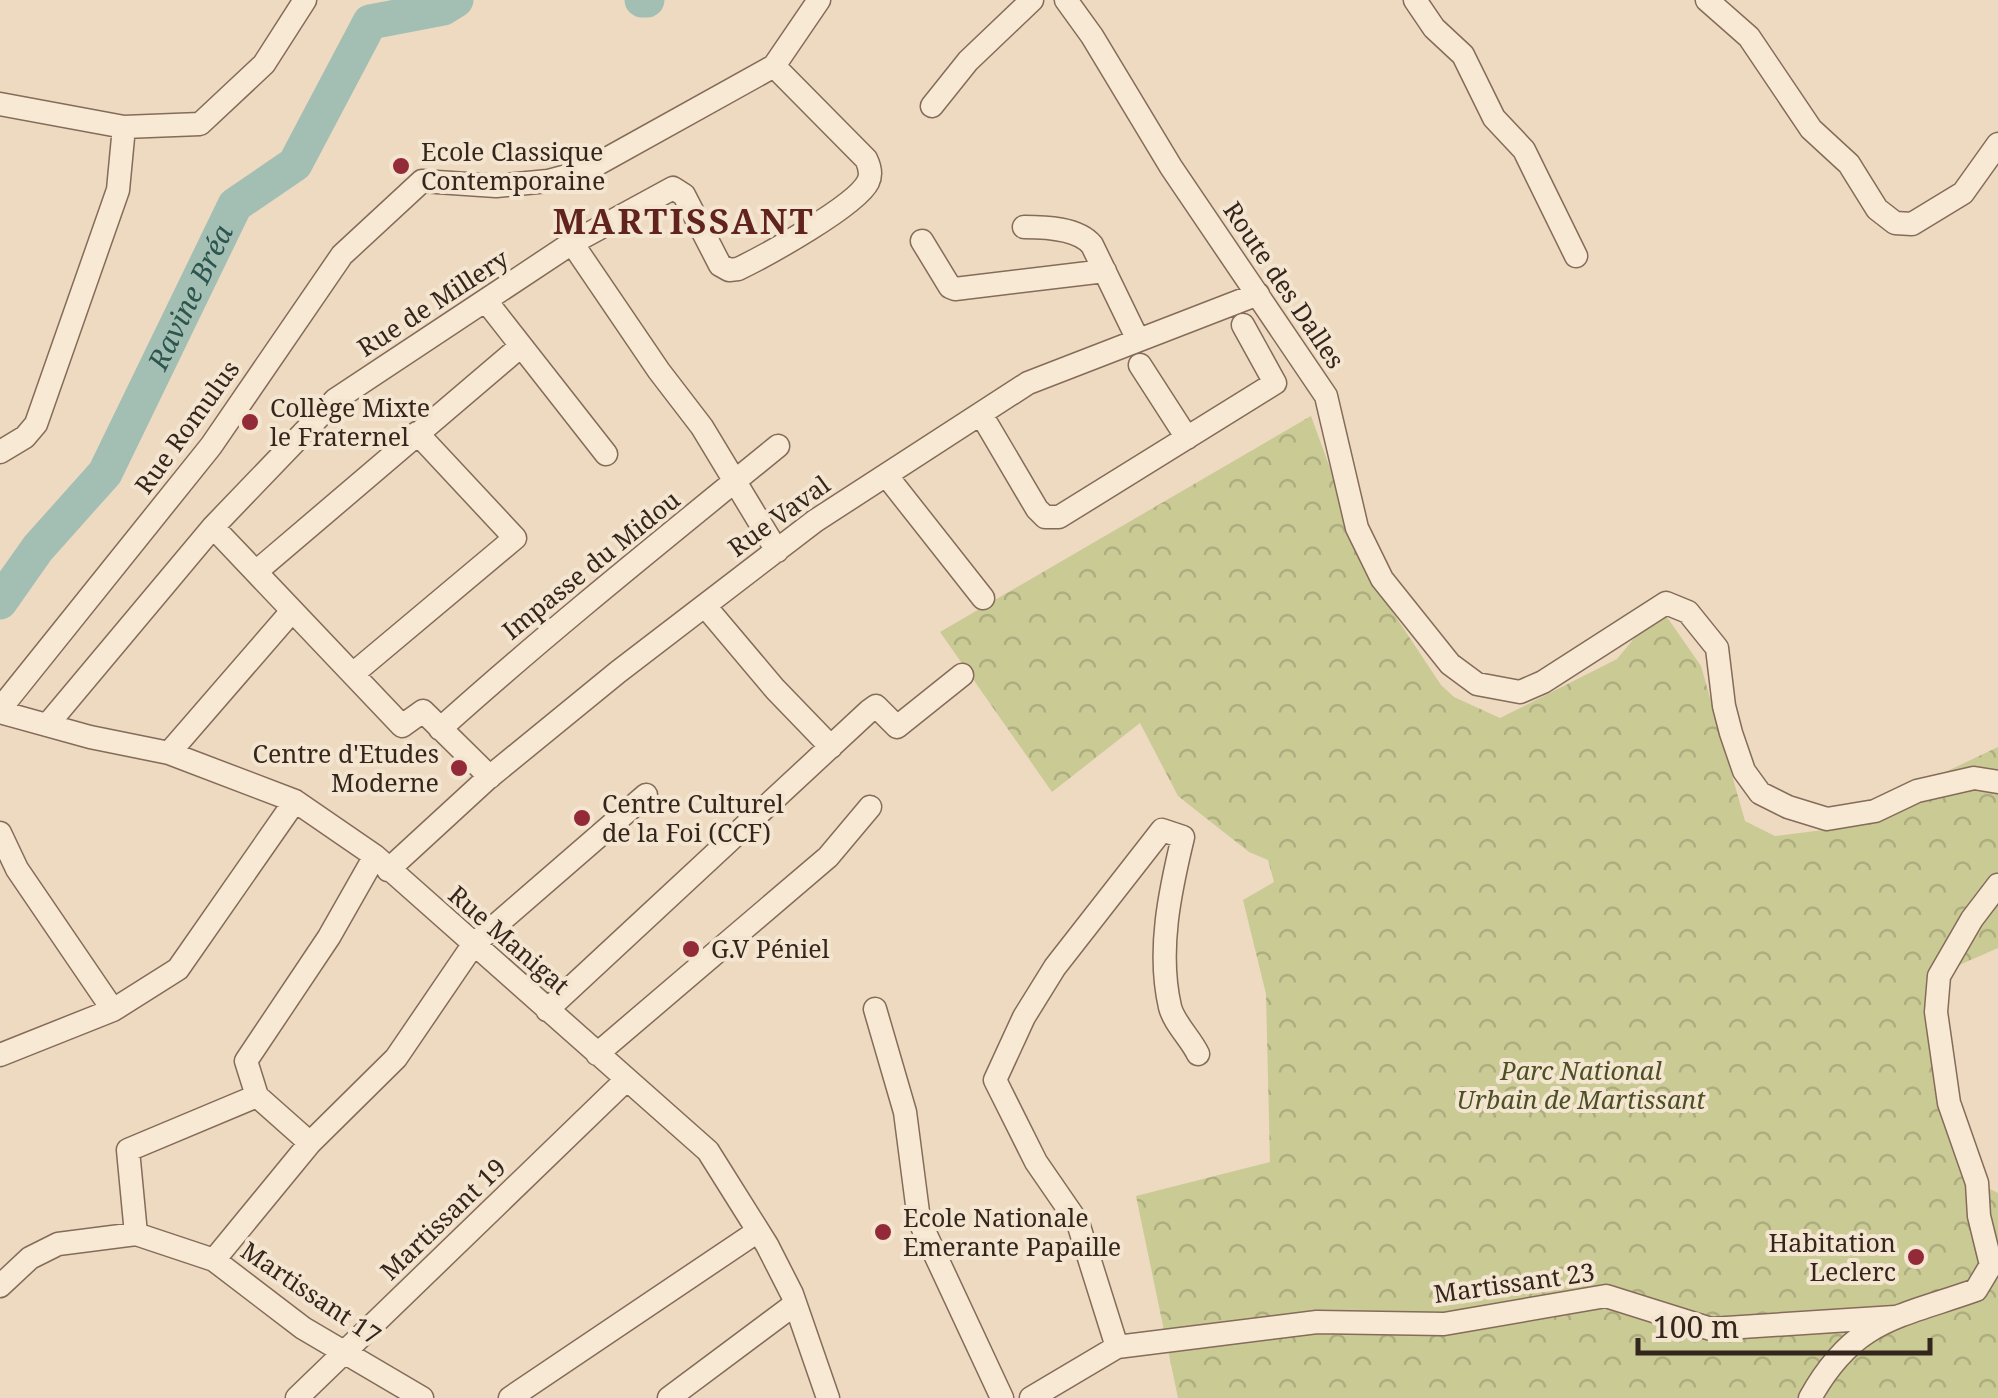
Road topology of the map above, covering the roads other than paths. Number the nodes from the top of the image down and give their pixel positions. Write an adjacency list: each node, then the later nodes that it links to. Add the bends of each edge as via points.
1 (305, 0): 10 (street, via 264,64 200,124)
2 (818, 0): 7 (street)
3 (1032, 0): 8 (street, via 968,60)
4 (1066, 0): 17 (street, Route des Dalles)
5 (1415, 0): 15 (street, via 1463,55 1494,118 1524,150)
6 (1707, 0): 11 (street, via 1750,37 1811,129 1849,164 1877,209 1895,223 1912,224 1963,193)
7 (774, 66): 14 (street, Rue de Millery, via 866,159 868,183 848,202 738,269 720,265 684,194 673,188); 39 (street, Rue Romulus, via 585,171 496,186 422,182 342,255 211,446)
8 (932, 106)
9 (3, 110): 10 (street)
10 (124, 126): 27 (street, via 118,190 36,424)
11 (1998, 144)
12 (1024, 227): 16 (street, via 1085,236)
13 (922, 241): 16 (street, via 956,288)
14 (572, 242): 18 (street, Rue de Millery); 30 (street)
15 (1576, 256)
16 (1105, 271): 20 (street)
17 (1258, 294): 20 (street, Rue Vaval); 45 (street, Route des Dalles, via 1326,396 1356,528 1382,579 1450,664 1477,684 1520,692 1666,604 1688,612 1717,648 1732,733 1744,771 1760,793 1827,819 1876,811 1917,791 1974,778)
18 (486, 301): 21 (street); 31 (street, Rue de Millery, via 335,400)
19 (1243, 325): 25 (street, via 1276,383)
20 (1138, 340): 23 (street, Rue Vaval, via 1028,383)
21 (521, 346): 24 (street); 28 (street)
22 (1140, 366): 25 (street)
23 (980, 414): 25 (street, via 1045,517 1067,513); 29 (street, Rue Vaval)
24 (417, 433): 33 (street); 37 (street, via 515,538)
25 (1187, 438)
26 (778, 446): 30 (street, Impasse du Midou)
27 (0, 452)
28 (606, 454)
29 (886, 475): 32 (street, Rue Vaval); 34 (street)
30 (734, 482): 32 (street); 41 (street, Impasse du Midou)
31 (213, 527): 33 (street); 40 (street, Rue de Millery)
32 (777, 550): 35 (street, Rue Vaval)
33 (257, 571): 36 (street)
34 (983, 598)
35 (706, 606): 42 (street); 44 (street, Rue Vaval)
36 (292, 611): 37 (street); 43 (street)
37 (354, 673): 41 (street, via 402,726 424,710)
38 (962, 675): 42 (street, via 897,727 876,706)
39 (1, 710): 40 (street, Rue Manigat)
40 (48, 724): 43 (street, Rue Manigat)
41 (440, 730): 44 (street)
42 (831, 747): 55 (street)
43 (169, 753): 47 (street, Rue Manigat)
44 (490, 777): 50 (street, Rue Vaval)
45 (1998, 782)
46 (646, 795): 52 (street)
47 (296, 801): 50 (street, Rue Manigat); 54 (street, via 178,969)
48 (870, 806): 57 (street, via 828,857)
49 (0, 833): 54 (street)
50 (381, 863): 52 (street, Rue Manigat); 60 (street, Rue Vaval, via 246,1061)
51 (1998, 886): 65 (street, via 1939,976 1936,1012 1949,1102)
52 (473, 944): 55 (street, Rue Manigat); 61 (street, via 396,1058)
53 (875, 1009): 76 (street, via 906,1112 919,1220)
54 (112, 1010): 56 (street)
55 (547, 1010): 57 (street, Rue Manigat)
56 (0, 1054)
57 (597, 1054): 59 (street, Rue Manigat)
58 (1198, 1054): 69 (street, via 1170,1011 1166,931 1183,837 1162,830 1055,967 995,1080 1036,1162 1078,1223)
59 (626, 1080): 62 (street, Rue Manigat, via 708,1151); 70 (street, Martissant 19)
60 (257, 1096): 61 (street); 63 (street, via 128,1150)
61 (310, 1143): 64 (street)
62 (758, 1232): 67 (street, Rue Manigat); 74 (street)
63 (136, 1234): 64 (street, Martissant 17); 66 (street, Martissant 17, via 58,1244 30,1258)
64 (214, 1260): 70 (street, Martissant 17)
65 (1994, 1265): 68 (street, via 1976,1290)
66 (0, 1286)
67 (796, 1304): 71 (street, Rue Manigat); 75 (street)
68 (1896, 1317): 69 (street, Martissant 23, via 1710,1329 1606,1296 1444,1324 1317,1322); 78 (street, via 1845,1348)
69 (1117, 1346): 77 (street, Martissant 23)
70 (344, 1352): 72 (street, Martissant 19); 73 (street, Martissant 17)
71 (820, 1394)
72 (297, 1398)
73 (422, 1398)
74 (510, 1398)
75 (669, 1398)
76 (1002, 1398)
77 (1031, 1398)
78 (1810, 1398)

